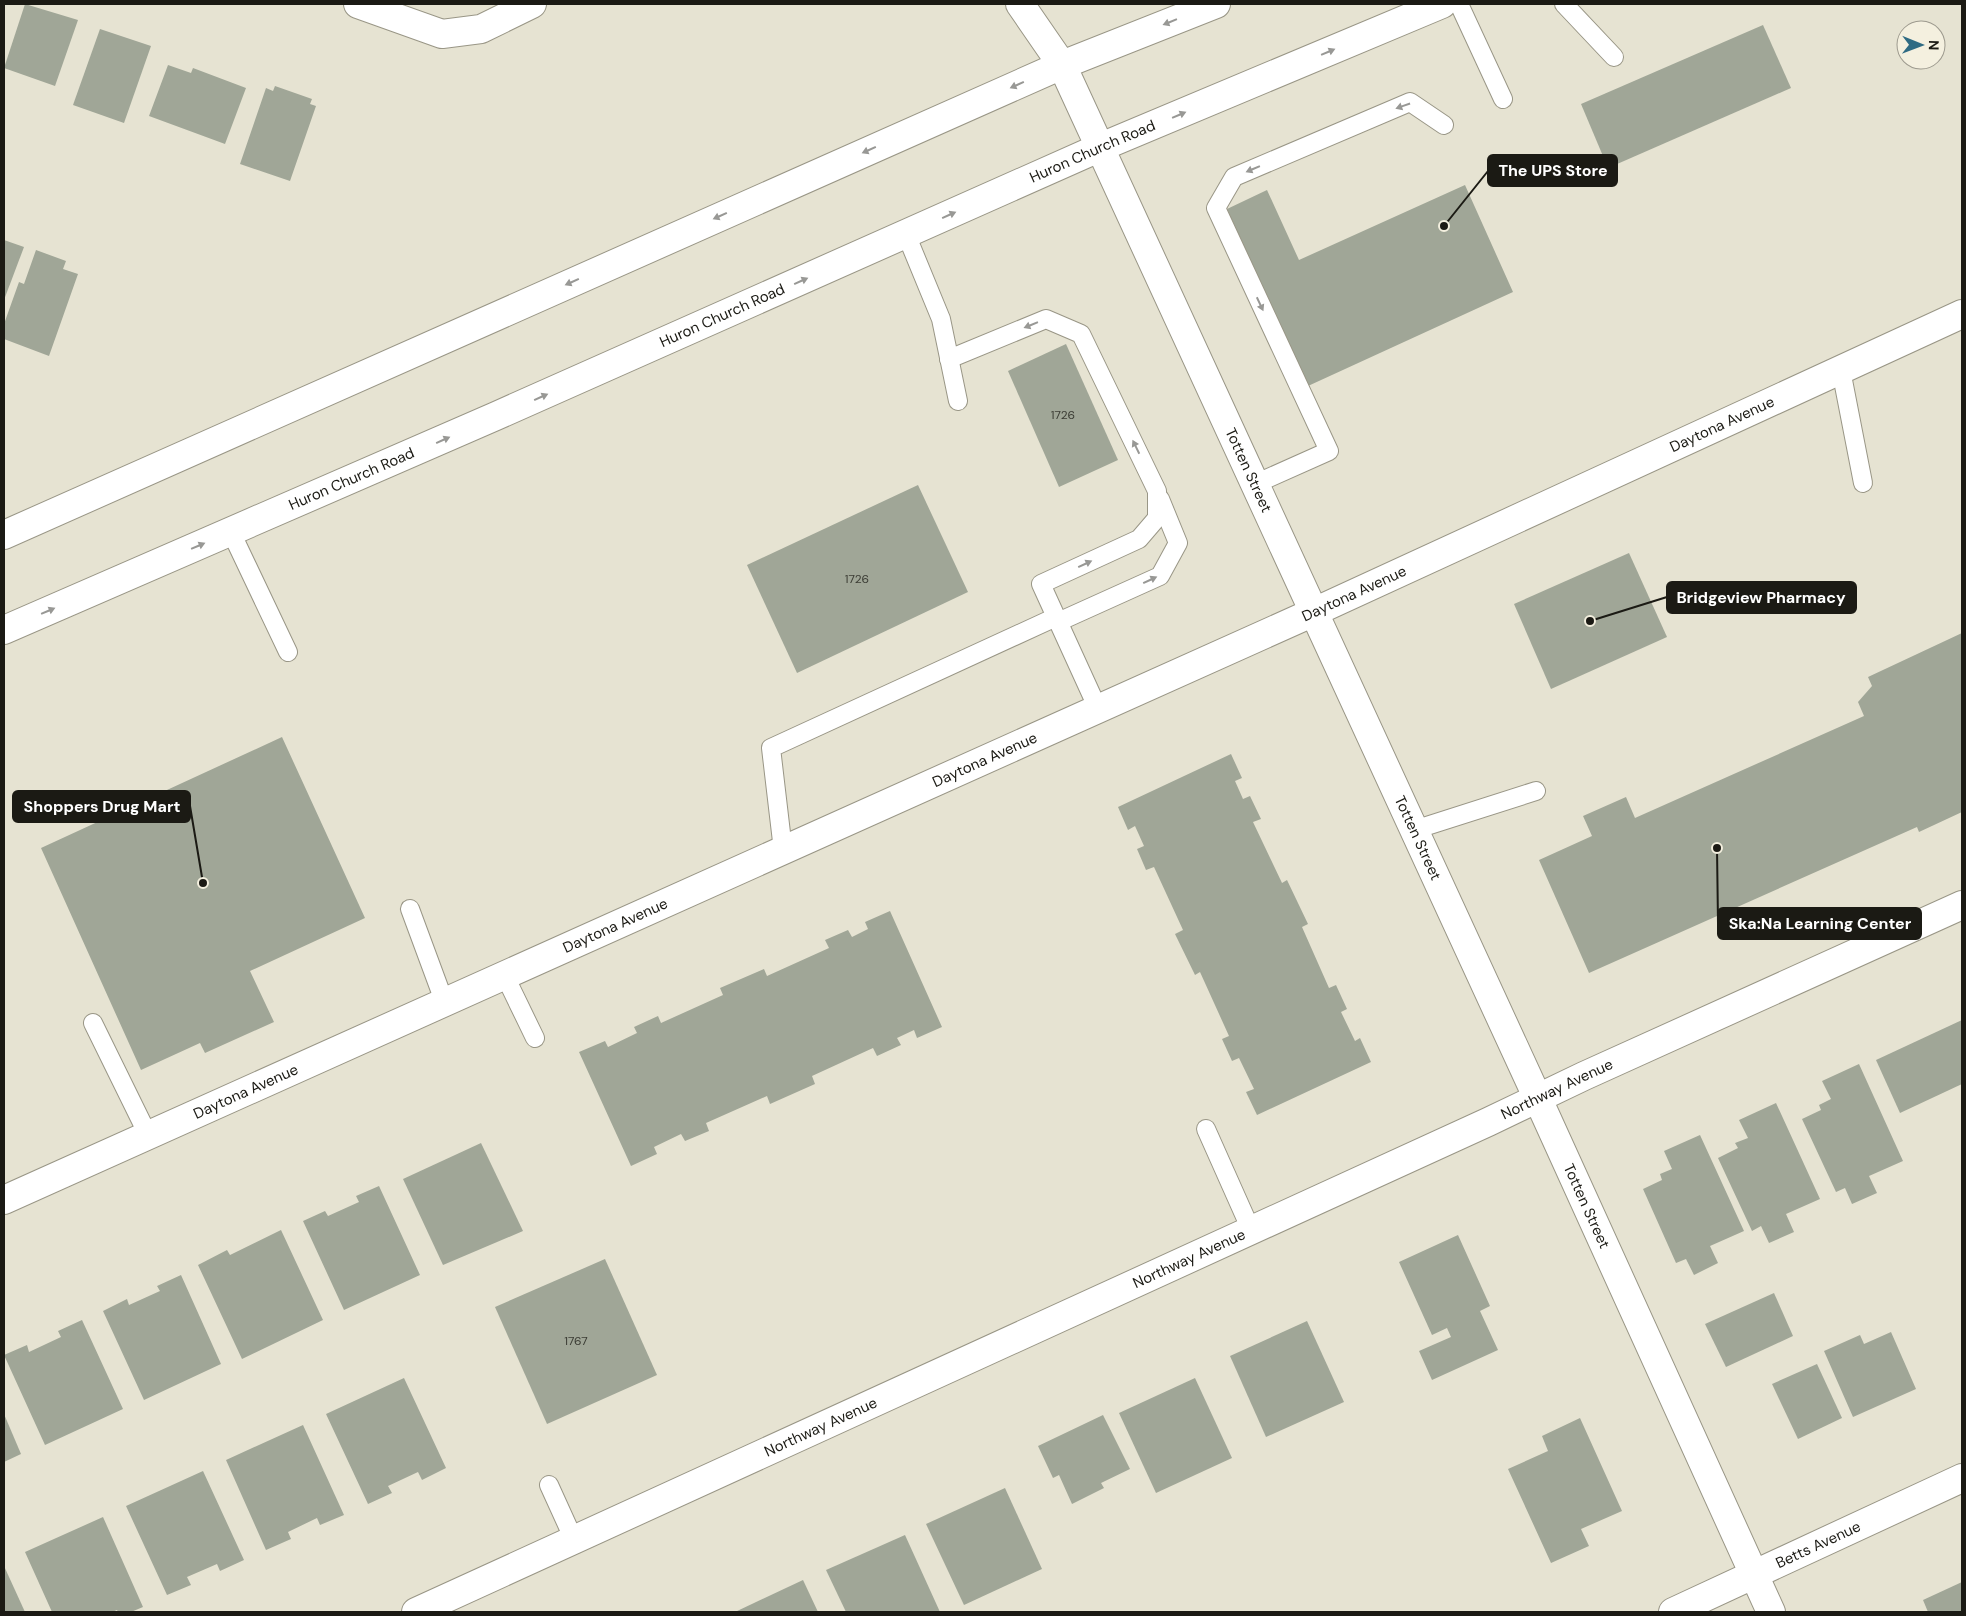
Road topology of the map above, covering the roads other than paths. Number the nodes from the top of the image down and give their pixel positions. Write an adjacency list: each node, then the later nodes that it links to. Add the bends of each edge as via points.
1 (358, 4): 2 (main road, via 442,34 481,29)
2 (532, 4)
3 (1020, 4): 9 (main road, Totten Street)
4 (1216, 4): 9 (main road, one-way to 9)
5 (1442, 4): 12 (main road, Huron Church Road, one-way to 5)
6 (1459, 4): 10 (lane)
7 (1564, 4): 8 (lane)
8 (1614, 57)
9 (1062, 65): 12 (main road, Totten Street); 22 (main road, one-way to 22)
10 (1503, 99)
11 (1444, 126): 19 (lane, one-way to 19, via 1410,102 1234,177 1216,208 1329,451)
12 (1101, 147): 13 (main road, Huron Church Road, one-way to 12); 19 (main road, Totten Street)
13 (906, 234): 15 (lane, via 942,319); 21 (main road, Huron Church Road, one-way to 13)
14 (1962, 314): 16 (main road, Daytona Avenue)
15 (950, 359): 17 (lane); 20 (lane, one-way to 15, via 1081,334 1046,319)
16 (1841, 370): 18 (lane); 23 (main road, Daytona Avenue)
17 (958, 401)
18 (1863, 483)
19 (1255, 484): 23 (main road, Totten Street)
20 (1157, 491): 24 (lane, one-way to 20, via 1041,584 1139,539 1156,518); 24 (lane, one-way to 20, via 1160,576 1178,543)
21 (231, 532): 25 (main road, Huron Church Road, one-way to 21); 26 (lane)
22 (4, 535)
23 (1314, 612): 27 (main road, Daytona Avenue); 29 (main road, Totten Street)
24 (1057, 620): 27 (lane); 30 (lane, via 771,748)
25 (4, 630)
26 (288, 652)
27 (1098, 709): 30 (main road, Daytona Avenue)
28 (1536, 791): 29 (lane)
29 (1414, 830): 37 (main road, Totten Street)
30 (783, 850): 33 (main road, Daytona Avenue)
31 (1962, 905): 37 (main road, Northway Avenue)
32 (410, 909): 34 (lane)
33 (504, 974): 34 (main road, Daytona Avenue); 36 (lane)
34 (444, 1001): 39 (main road, Daytona Avenue)
35 (93, 1023): 39 (lane)
36 (536, 1038)
37 (1538, 1099): 41 (main road, Northway Avenue); 45 (main road, Totten Street)
38 (1206, 1129): 41 (lane)
39 (148, 1135): 40 (main road, Daytona Avenue)
40 (4, 1200)
41 (1251, 1230): 44 (main road, Northway Avenue)
42 (1962, 1478): 45 (main road, Betts Avenue)
43 (549, 1485): 44 (lane)
44 (574, 1540): 46 (main road, Northway Avenue)
45 (1754, 1575): 47 (main road, Betts Avenue); 48 (main road, Totten Street)
46 (416, 1612)
47 (1673, 1612)
48 (1771, 1612)

